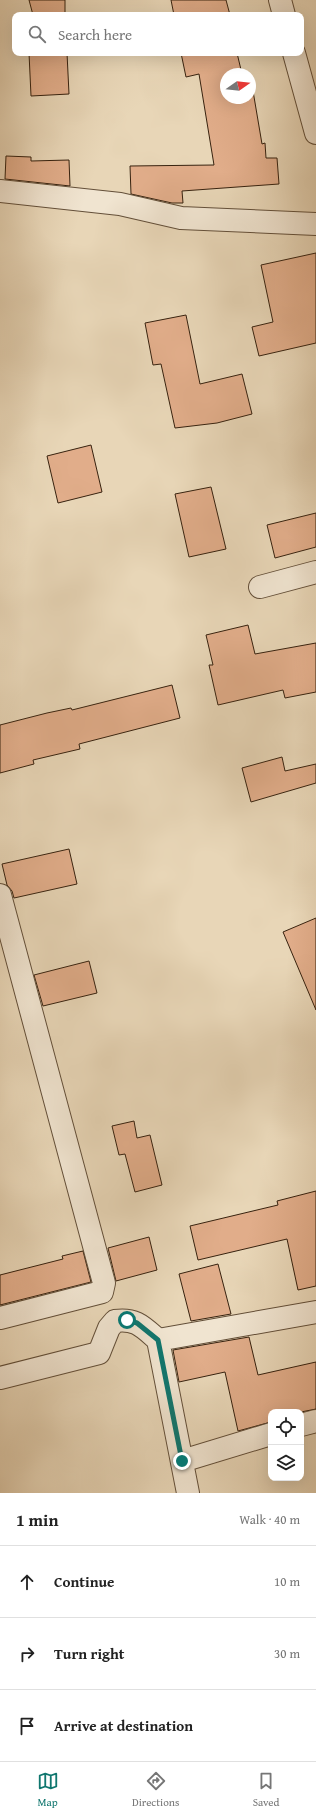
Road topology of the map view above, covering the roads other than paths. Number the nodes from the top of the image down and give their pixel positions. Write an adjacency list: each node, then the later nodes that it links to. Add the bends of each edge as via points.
1 (280, 0): 2 (street)
2 (283, 12)
3 (295, 56): 4 (street)
4 (316, 133)
5 (0, 191): 6 (street, via 120,204 181,218)
6 (316, 224)
7 (316, 572): 8 (street)
8 (260, 587)
9 (0, 895): 11 (street, via 104,1283 102,1292)
10 (316, 1312): 12 (street)
11 (0, 1318)
12 (158, 1340): 13 (street, via 137,1323 127,1320 115,1321 109,1328 99,1353); 17 (street)
13 (0, 1378)
14 (316, 1421): 15 (street)
15 (304, 1424)
16 (268, 1435): 17 (street)
17 (182, 1461): 18 (street)
18 (188, 1493)

